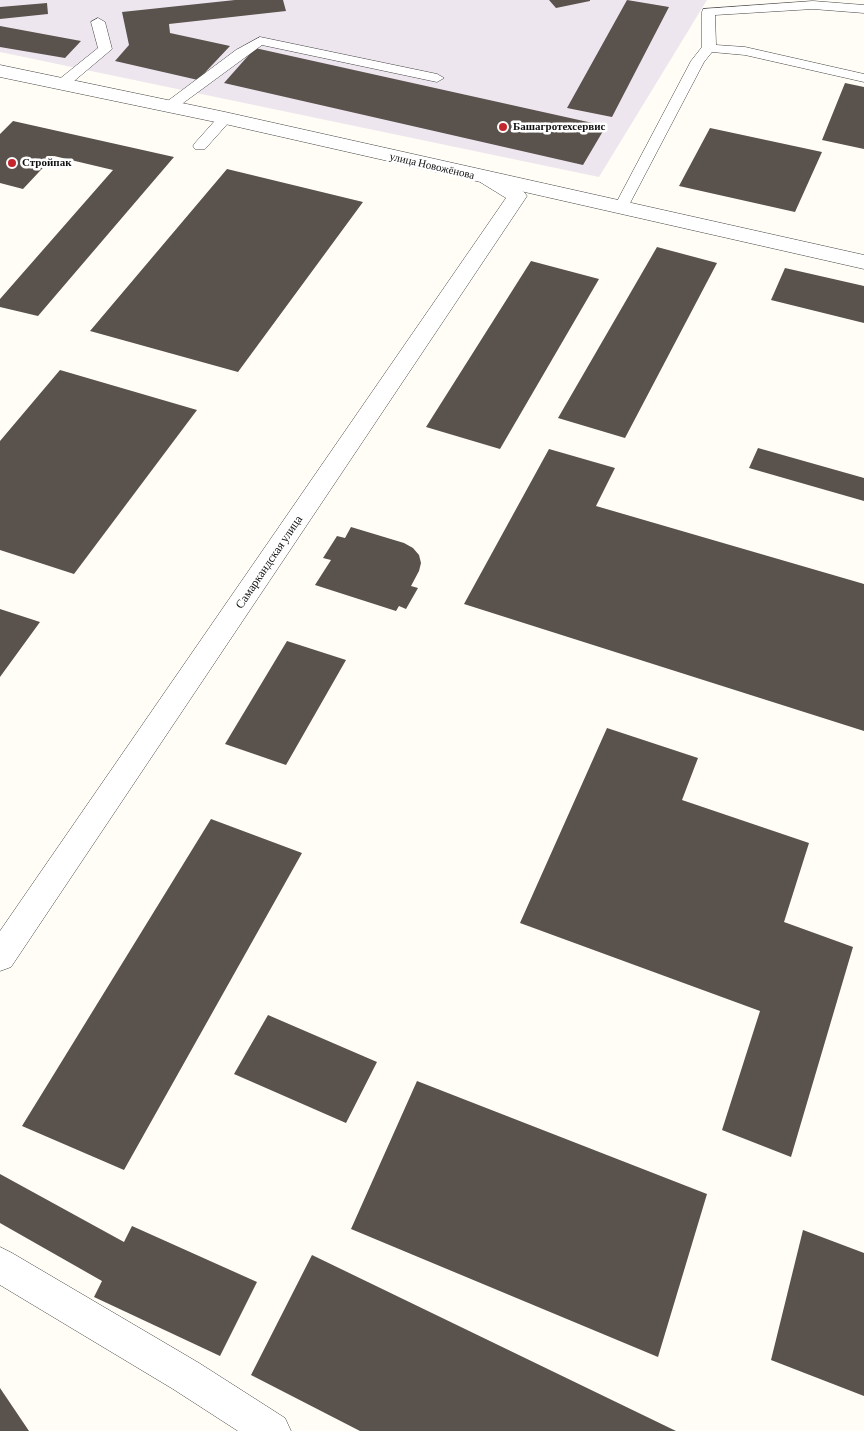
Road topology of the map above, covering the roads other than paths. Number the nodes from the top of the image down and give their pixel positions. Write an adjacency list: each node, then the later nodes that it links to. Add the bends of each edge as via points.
1 (864, 9): 3 (lane, via 813,5 708,12)
2 (98, 22): 7 (lane, via 105,49)
3 (710, 48): 6 (lane, via 745,51); 12 (lane, via 698,61)
4 (0, 71): 7 (street, улица Новожёнова)
5 (437, 78): 8 (lane, via 260,41)
6 (864, 78)
7 (62, 84): 8 (street, улица Новожёнова)
8 (170, 106): 9 (street, улица Новожёнова)
9 (225, 118): 10 (lane); 11 (street, улица Новожёнова)
10 (200, 146)
11 (487, 178): 12 (street, улица Новожёнова); 14 (street, Самаркандская улица, via 517,196)
12 (621, 207): 13 (street, улица Новожёнова)
13 (864, 262)
14 (0, 957)
15 (0, 1265): 16 (street)
16 (272, 1431)

